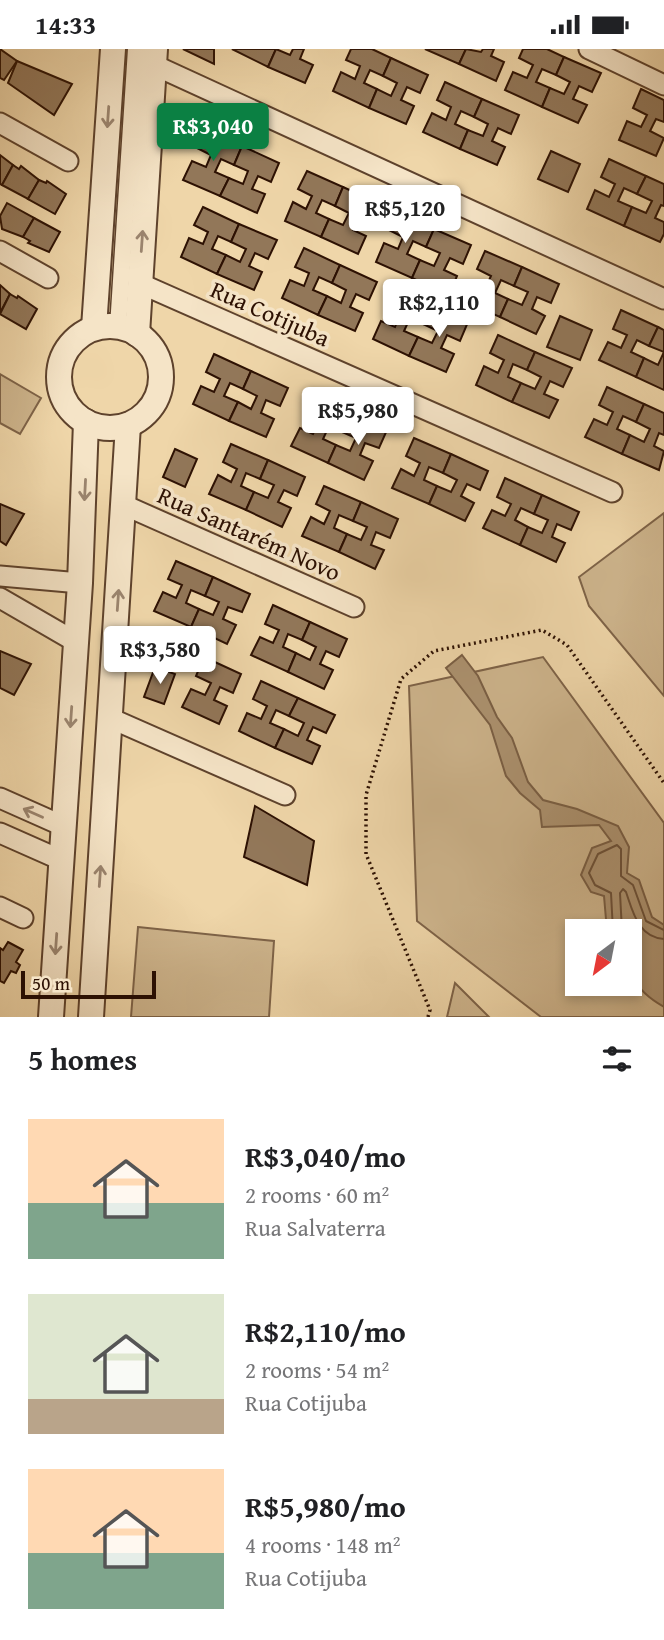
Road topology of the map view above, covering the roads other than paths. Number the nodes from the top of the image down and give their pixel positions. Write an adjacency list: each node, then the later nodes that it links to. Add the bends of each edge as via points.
1 (113, 49): 11 (street, one-way to 11)
2 (589, 49): 4 (street)
3 (148, 54): 9 (street, one-way to 3); 10 (street); 11 (street)
4 (664, 85)
5 (0, 123): 6 (street)
6 (68, 161)
7 (0, 251): 8 (street)
8 (48, 278)
9 (139, 283): 11 (street); 14 (street, Rua Cotijuba)
10 (664, 299)
11 (116, 330): 12 (street, via 79,336 60,364 63,397); 13 (street, via 149,345 158,359 160,382 153,405)
12 (86, 422): 13 (street, via 99,427); 17 (street, one-way to 17)
13 (128, 425): 15 (street)
14 (612, 492)
15 (124, 505): 19 (street, Rua Santarém Novo); 21 (street, one-way to 15)
16 (0, 576): 17 (street)
17 (80, 583): 20 (street)
18 (0, 599): 20 (street)
19 (354, 607)
20 (76, 642): 24 (street, one-way to 24)
21 (110, 718): 22 (street); 30 (street, one-way to 21)
22 (285, 795)
23 (0, 798): 24 (street, one-way to 23)
24 (63, 826): 26 (street)
25 (0, 833): 26 (street)
26 (61, 860): 29 (street, one-way to 29)
27 (0, 907): 28 (street)
28 (23, 918)
29 (51, 1017)
30 (91, 1017)

